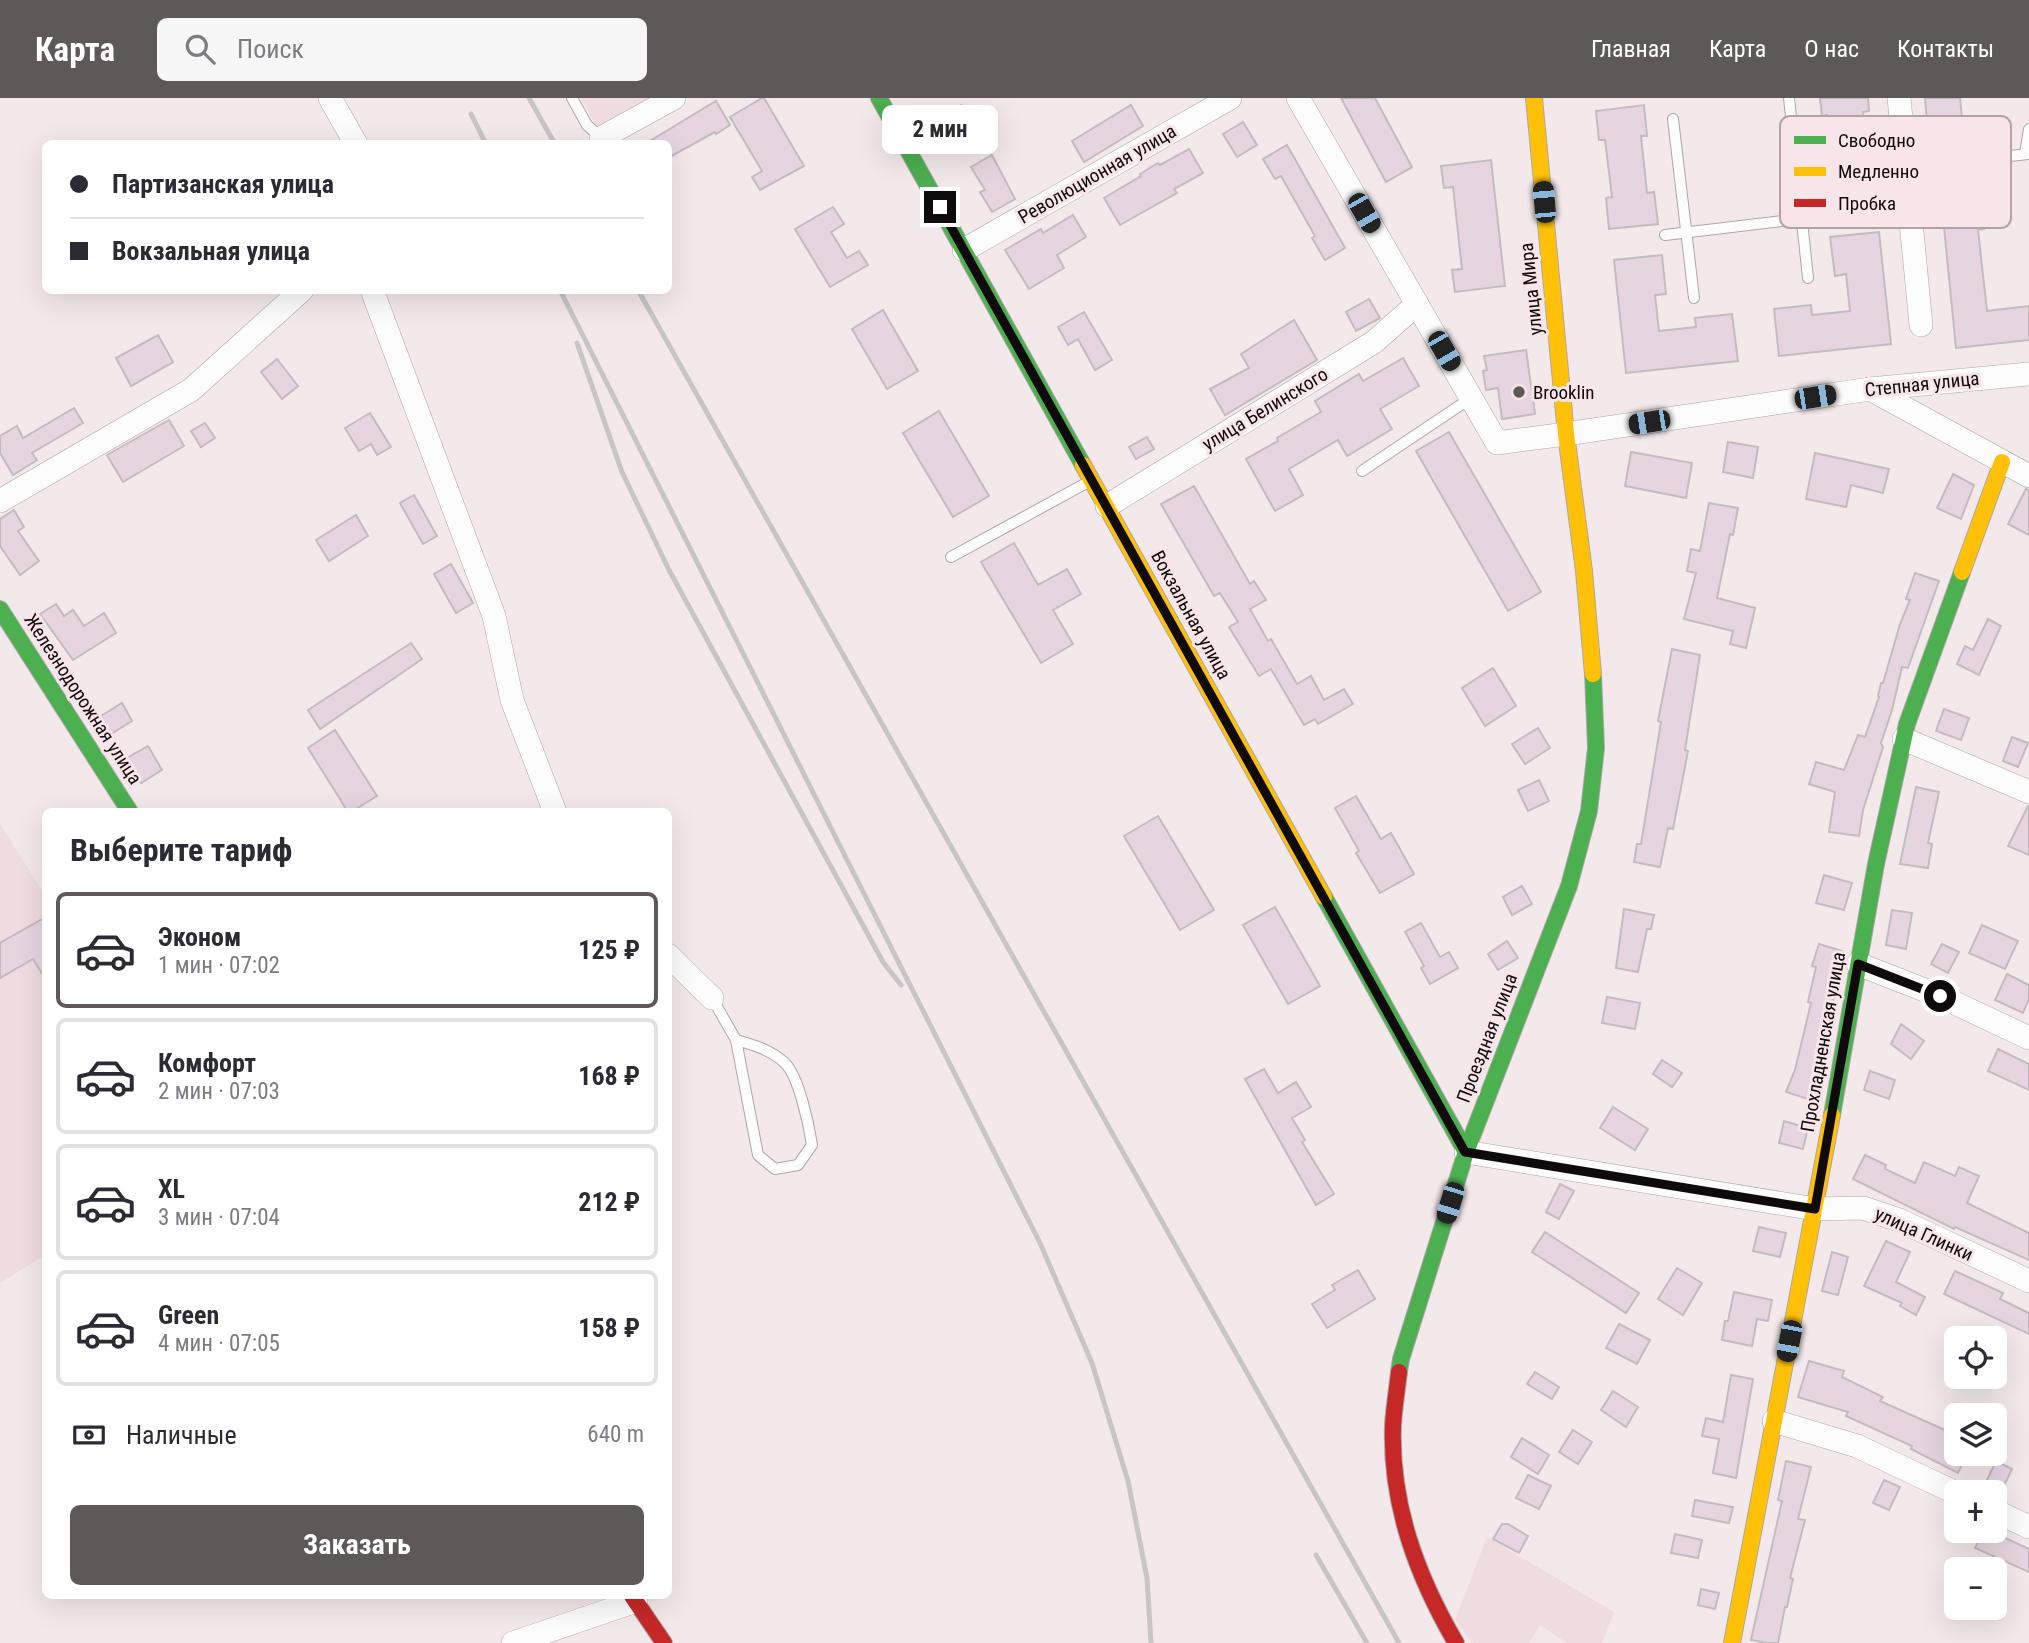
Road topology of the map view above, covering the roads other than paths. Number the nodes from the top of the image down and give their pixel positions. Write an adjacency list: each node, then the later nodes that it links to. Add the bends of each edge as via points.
1 (330, 98): 15 (street)
2 (572, 98): 14 (lane, via 587,125)
3 (674, 98): 14 (street)
4 (879, 98): 22 (street, Вокзальная улица)
5 (1230, 98): 22 (street, Революционная улица)
6 (1298, 98): 27 (street)
7 (1534, 98): 32 (street, улица Мира)
8 (1789, 98): 10 (lane)
9 (1899, 98): 11 (street)
10 (1791, 116)
11 (1901, 116)
12 (1673, 119): 20 (lane)
13 (2029, 129): 16 (lane)
14 (601, 138)
15 (354, 140)
16 (2027, 154)
17 (1780, 222): 20 (lane)
18 (1803, 228): 23 (lane)
19 (1911, 228): 28 (street)
20 (1687, 233): 21 (lane); 26 (lane)
21 (1665, 235)
22 (964, 250): 36 (street, Вокзальная улица)
23 (1808, 278)
24 (298, 294): 37 (street, via 191,390)
25 (373, 294): 44 (street, via 494,616 512,700)
26 (1695, 298)
27 (1417, 304): 31 (street); 38 (street, улица Белинского, via 1374,342)
28 (1921, 325)
29 (2029, 374): 30 (street, Степная улица)
30 (1870, 388): 32 (street, Степная улица); 33 (street)
31 (1471, 398): 32 (street, Степная улица, via 1497,443); 34 (lane)
32 (1566, 435): 50 (street, Проездная улица, via 1593,663 1596,748 1589,811 1569,886)
33 (2002, 462): 35 (street); 41 (street, Прохладненская улица)
34 (1362, 471)
35 (2029, 476)
36 (1092, 479): 38 (street, Вокзальная улица); 39 (lane)
37 (0, 501)
38 (1107, 506): 50 (street, Вокзальная улица)
39 (951, 557)
40 (0, 608): 43 (street, Железнодорожная улица)
41 (1904, 739): 42 (street); 46 (street, Прохладненская улица)
42 (2029, 792)
43 (127, 808)
44 (553, 808)
45 (672, 959): 47 (street)
46 (1858, 964): 48 (street); 51 (street, Прохладненская улица)
47 (712, 998): 49 (lane)
48 (2029, 1038)
49 (736, 1040): 49 (lane, via 758,1155 775,1169 798,1165 812,1145 806,1108 787,1064 762,1048)
50 (1465, 1152): 51 (street, улица Глинки); 61 (street, Проездная улица, via 1401,1359 1393,1425 1395,1480 1408,1541)
51 (1815, 1209): 52 (street, улица Глинки, via 1863,1208 1899,1220); 53 (street, Прохладненская улица)
52 (2029, 1281)
53 (1774, 1421): 54 (street, via 1857,1446); 62 (street, Прохладненская улица)
54 (1944, 1487)
55 (2007, 1517): 56 (street)
56 (2029, 1527)
57 (631, 1599): 59 (street)
58 (635, 1599): 60 (street)
59 (513, 1643)
60 (664, 1643)
61 (1455, 1643)
62 (1732, 1643)

